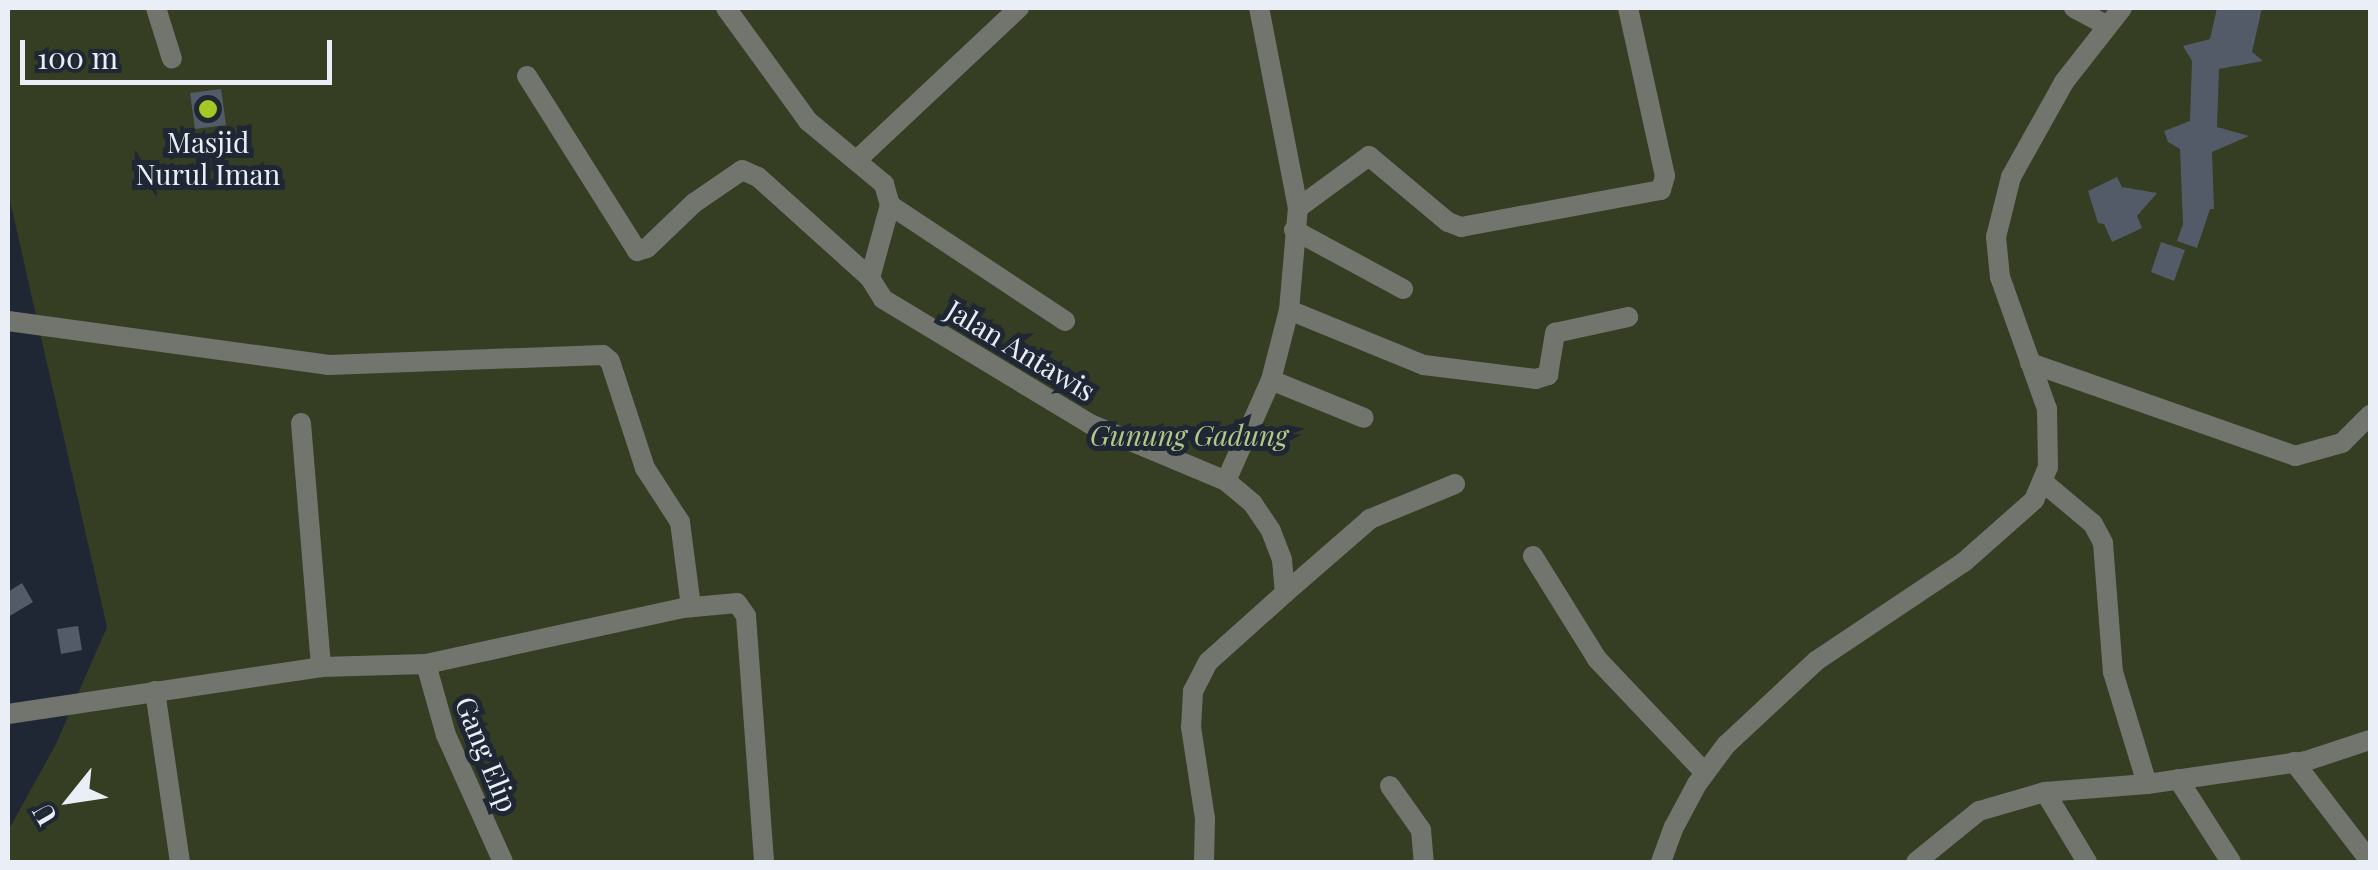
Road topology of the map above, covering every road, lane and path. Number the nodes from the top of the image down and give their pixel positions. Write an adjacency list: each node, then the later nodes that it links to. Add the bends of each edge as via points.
1 (156, 8): 9 (street)
2 (726, 8): 11 (street, via 808,121)
3 (1020, 8): 11 (street)
4 (1259, 8): 13 (street)
5 (1628, 8): 13 (street, via 1665,176 1661,190 1460,227 1369,156)
6 (2074, 8): 8 (street)
7 (2122, 8): 8 (street)
8 (2108, 26): 21 (street, via 2064,82 2010,177 1996,237 2000,277)
9 (172, 60)
10 (528, 76): 15 (street, Jalan Antawis, via 637,251 742,170)
11 (858, 159): 12 (street, via 884,184)
12 (890, 206): 15 (street); 19 (street)
13 (1298, 208): 14 (street)
14 (1294, 230): 16 (street); 17 (street)
15 (870, 278): 26 (street, Jalan Antawis, via 883,299 1090,424)
16 (1403, 290)
17 (1289, 310): 18 (street, via 1424,364 1536,380 1548,375 1555,332); 22 (street)
18 (1628, 317)
19 (1065, 321)
20 (8, 322): 31 (street, via 328,365 604,356 645,468 680,522)
21 (2030, 363): 23 (street, via 2295,456 2342,443); 27 (street, via 2049,426)
22 (1271, 380): 24 (street); 26 (street)
23 (2370, 415)
24 (1364, 418)
25 (301, 423): 33 (street)
26 (1226, 481): 30 (street, Jalan Antawis, via 1253,504 1271,532)
27 (2043, 482): 38 (street, via 2026,510 1964,562 1816,660); 40 (street, via 2093,524 2103,543 2113,672)
28 (1455, 484): 30 (street, via 1370,519)
29 (1533, 556): 38 (street, via 1597,659)
30 (1285, 593): 47 (street, via 1208,662 1193,691)
31 (691, 607): 32 (street); 46 (street, via 737,603 746,616)
32 (426, 664): 33 (street); 45 (street, Gang Elip, via 446,735)
33 (321, 668): 34 (street)
34 (155, 691): 35 (street); 44 (street)
35 (8, 714)
36 (2370, 740): 37 (street)
37 (2294, 762): 39 (street); 43 (street)
38 (1705, 773): 49 (street)
39 (2178, 779): 40 (street); 52 (street)
40 (2148, 784): 42 (street)
41 (1390, 786): 48 (street, via 1422,830)
42 (2045, 792): 50 (street, via 1980,811); 51 (street)
43 (2370, 861)
44 (180, 862)
45 (503, 862)
46 (764, 862)
47 (1204, 862)
48 (1424, 862)
49 (1662, 862)
50 (1916, 862)
51 (2088, 862)
52 (2230, 862)

